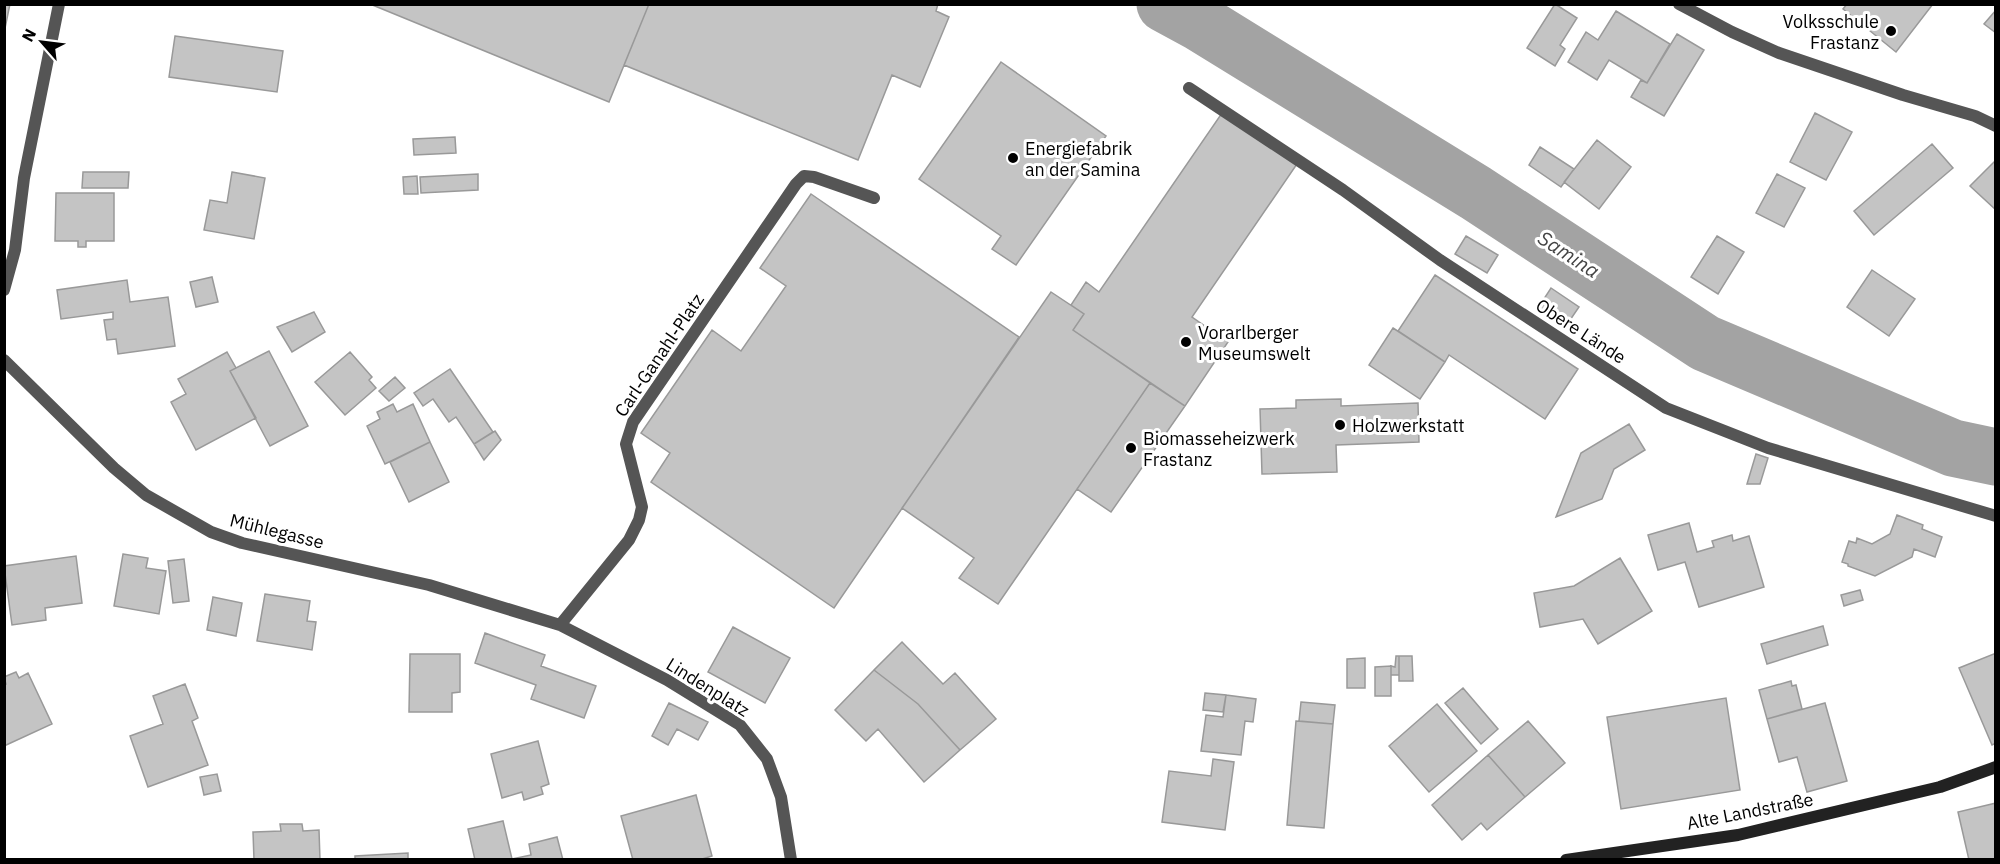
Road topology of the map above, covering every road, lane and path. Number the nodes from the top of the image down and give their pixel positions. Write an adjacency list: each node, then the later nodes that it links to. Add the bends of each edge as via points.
1 (59, 4): 6 (street, via 24,178 15,250)
2 (1679, 4): 4 (street, via 1779,53 1975,116)
3 (1189, 88): 8 (street, Obere Lände, via 1440,260 1666,408 1768,448)
4 (1995, 126)
5 (874, 198): 9 (street, Carl-Ganahl-Platz, via 814,177 804,176 796,184 633,423 626,444 642,507 639,520 629,540)
6 (4, 290)
7 (4, 360): 9 (street, Mühlegasse, via 146,495 211,532 242,543 429,585)
8 (1995, 516)
9 (560, 625): 11 (street, Lindenplatz, via 667,680 740,725 767,759 781,797)
10 (1995, 767): 12 (main road, Alte Landstraße, via 1940,787 1738,835)
11 (790, 860)
12 (1566, 860)

